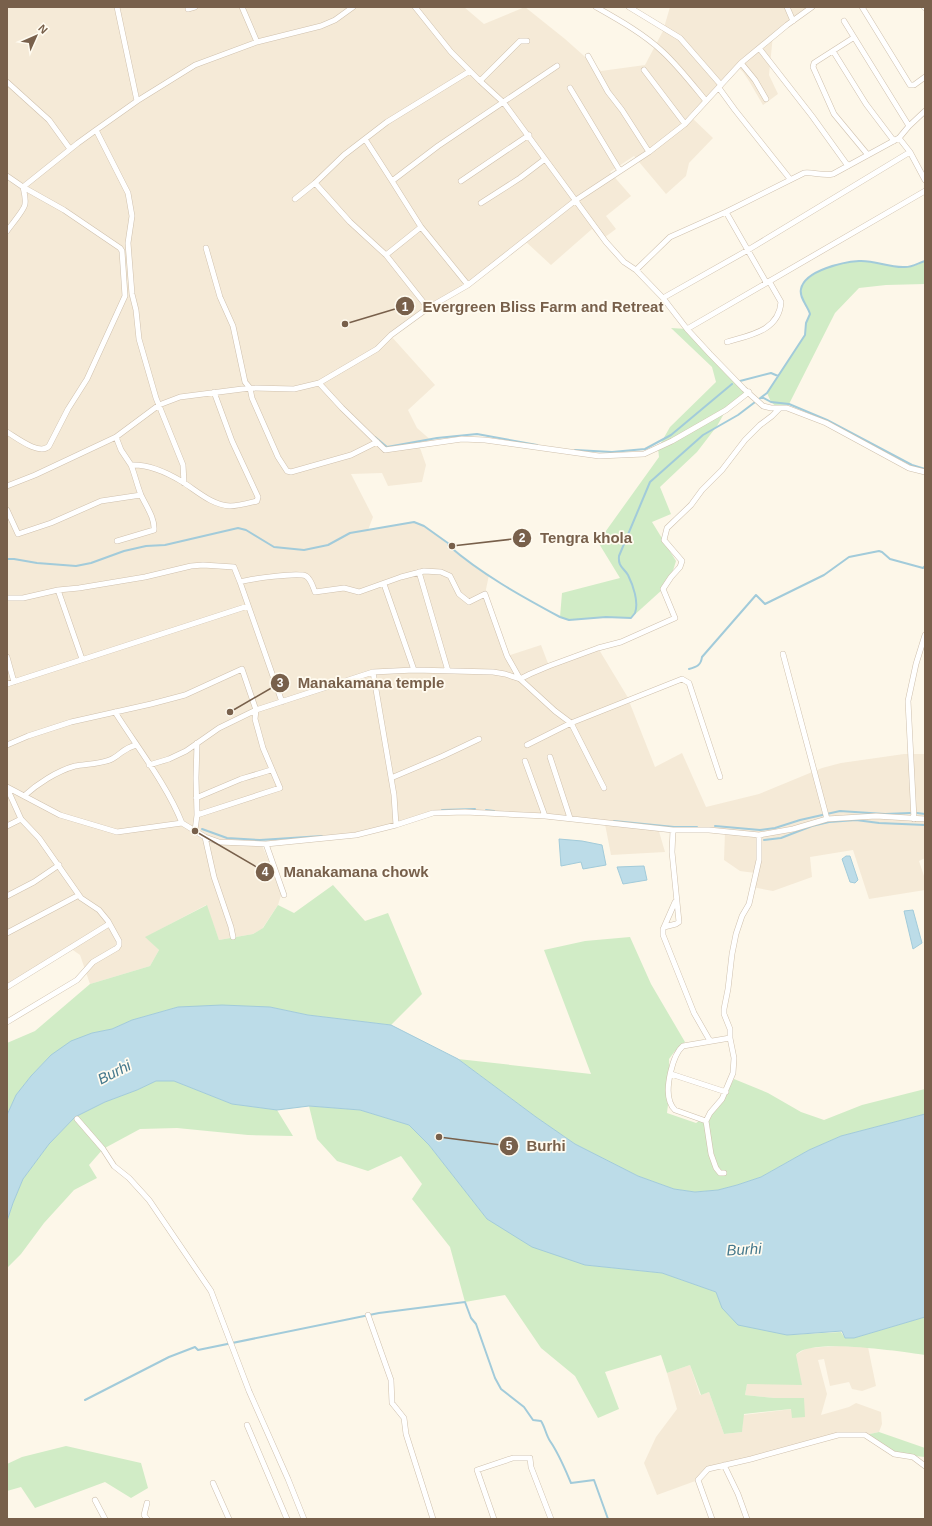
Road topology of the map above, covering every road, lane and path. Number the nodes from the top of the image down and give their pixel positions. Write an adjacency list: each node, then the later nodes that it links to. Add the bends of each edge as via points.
1 (117, 7): 30 (street)
2 (195, 7): 11 (street)
3 (242, 7): 16 (street)
4 (353, 7): 16 (street, via 321,26)
5 (415, 7): 23 (street, via 451,52)
6 (596, 7): 31 (street, via 652,43 687,77)
7 (629, 7): 27 (street, via 680,38)
8 (787, 7): 12 (street)
9 (812, 7): 12 (street)
10 (862, 7): 24 (street, via 910,84 914,85)
11 (188, 9)
12 (793, 21): 17 (street)
13 (844, 21): 14 (street)
14 (854, 38): 18 (street); 35 (street)
15 (527, 41): 25 (street, via 520,41)
16 (257, 42): 30 (street, via 195,65)
17 (759, 48): 20 (street); 45 (street)
18 (833, 51): 39 (street, via 866,104); 43 (street, via 814,63 813,67 834,114)
19 (588, 56): 41 (street, via 608,92)
20 (741, 64): 27 (street); 29 (street, via 755,80)
21 (557, 66): 32 (street)
22 (644, 70): 34 (street)
23 (470, 71): 25 (street); 38 (street)
24 (925, 77)
25 (480, 81): 32 (street)
26 (7, 82): 40 (street, via 49,120)
27 (720, 86): 31 (street); 48 (street, via 735,110)
28 (570, 88): 46 (street)
29 (766, 99)
30 (137, 101): 36 (street)
31 (706, 101): 34 (street)
32 (504, 103): 37 (street); 50 (street, via 438,146)
33 (925, 111): 35 (street)
34 (685, 124): 41 (street)
35 (909, 126): 39 (street)
36 (96, 130): 40 (street); 75 (street, via 128,193 132,216 128,243 132,294 139,339)
37 (529, 135): 44 (street); 51 (street)
38 (365, 139): 50 (street); 52 (street)
39 (897, 140): 42 (street); 43 (street)
40 (70, 149): 53 (street)
41 (649, 152): 46 (street)
42 (910, 152): 49 (street); 62 (street)
43 (868, 155): 45 (street)
44 (545, 159): 56 (street); 57 (street)
45 (848, 166): 48 (street, via 833,174 809,172)
46 (620, 170): 56 (street)
47 (7, 176): 53 (street)
48 (790, 179): 58 (street)
49 (925, 180)
50 (392, 181): 59 (street)
51 (460, 181)
52 (315, 183): 55 (street); 63 (street, via 350,222)
53 (23, 187): 60 (street, via 26,202 24,208); 77 (street, via 64,210 120,248 125,296 87,379 49,446 44,450 37,449)
54 (925, 191): 65 (street)
55 (295, 199)
56 (576, 200): 64 (street, via 606,242 624,262); 66 (street)
57 (481, 203)
58 (726, 212): 62 (street); 64 (street, via 670,237)
59 (422, 226): 63 (street); 66 (street)
60 (7, 231)
61 (206, 248): 72 (street, via 220,297 233,326 245,382)
62 (748, 250): 65 (street); 67 (street)
63 (386, 255): 68 (street)
64 (636, 270): 67 (street)
65 (768, 281): 69 (street); 70 (street, via 781,302 778,317 773,324 754,334)
66 (468, 284): 68 (street)
67 (663, 298): 69 (street)
68 (428, 308): 71 (street, via 391,335 377,349)
69 (687, 329): 74 (street)
70 (727, 342)
71 (319, 383): 72 (street, via 294,389); 79 (street)
72 (250, 388): 73 (street); 79 (street, via 278,457 287,471 351,455)
73 (214, 392): 75 (street, via 180,397); 82 (street, via 232,441 258,496 257,501 222,505)
74 (749, 392): 76 (street, via 766,408); 79 (street, via 726,410 644,454 599,456 477,439 385,450)
75 (159, 405): 78 (street); 82 (street, via 183,465)
76 (779, 409): 81 (street, via 787,408 826,422 909,468); 100 (street, via 745,440 691,505 667,528 664,540 682,561 663,589 675,618 621,642 598,648)
77 (7, 432)
78 (116, 438): 80 (street); 83 (street)
79 (377, 442)
80 (132, 465): 82 (street, via 142,464); 84 (street)
81 (925, 472)
82 (184, 483)
83 (7, 486)
84 (141, 495): 85 (street, via 101,501 18,534); 86 (street, via 150,512 154,530)
85 (7, 510)
86 (117, 541)
87 (419, 572): 89 (street); 99 (street); 100 (street, via 440,572 450,576 459,594 469,602 485,594 507,656)
88 (240, 582): 89 (street, via 298,574 306,576 315,592 344,588 359,592); 90 (street, via 234,567 203,565); 92 (street)
89 (384, 584): 97 (street)
90 (58, 590): 91 (street, via 23,598); 96 (street)
91 (7, 598)
92 (248, 606): 96 (street); 103 (street)
93 (925, 635): 126 (street, via 908,701)
94 (782, 654): 123 (street)
95 (7, 657): 101 (street)
96 (82, 659): 101 (street)
97 (414, 670): 98 (street); 99 (street)
98 (374, 672): 103 (street); 117 (street)
99 (448, 672): 100 (street, via 493,672)
100 (520, 679): 106 (street)
101 (14, 682): 102 (street)
102 (7, 684)
103 (282, 702): 104 (street)
104 (256, 710): 105 (street, via 242,669 185,695); 108 (street, via 219,728); 115 (street, via 255,719)
105 (115, 712): 109 (street, via 71,722); 110 (street)
106 (571, 723): 111 (street); 116 (street, via 677,680 686,680); 118 (street)
107 (479, 738): 117 (street)
108 (197, 743): 114 (street, via 169,759); 120 (street)
109 (7, 745)
110 (136, 745): 114 (street); 119 (street, via 126,748 112,759 60,772)
111 (527, 745)
112 (550, 757): 124 (street)
113 (525, 761): 122 (street)
114 (149, 765): 128 (street)
115 (271, 770): 120 (street, via 241,779); 121 (street, via 280,788)
116 (720, 777)
117 (391, 778): 129 (street)
118 (604, 788)
119 (24, 796): 125 (street, via 7,788); 128 (street, via 60,815 117,832)
120 (196, 798): 121 (street)
121 (197, 815): 132 (street)
122 (545, 816): 124 (street); 129 (street, via 433,813)
123 (827, 816): 126 (street); 133 (street, via 793,829)
124 (570, 818): 131 (street)
125 (21, 819): 130 (street); 136 (street)
126 (914, 819): 127 (street)
127 (925, 819)
128 (182, 823): 132 (street)
129 (396, 825): 135 (street, via 356,835)
130 (7, 826)
131 (673, 830): 133 (street, via 709,830); 140 (street)
132 (195, 831): 134 (street)
133 (759, 835): 147 (street, via 759,860 749,904 736,934 724,1009)
134 (205, 837): 135 (street, via 219,842); 144 (street, via 214,877)
135 (266, 844): 138 (street)
136 (59, 865): 137 (street); 139 (street)
137 (79, 895): 141 (street, via 99,910); 143 (street)
138 (284, 895)
139 (7, 896)
140 (676, 901): 142 (street); 142 (street, via 679,922)
141 (109, 924): 145 (street); 146 (street, via 119,941 117,948 92,962 77,980)
142 (664, 927): 148 (street, via 664,935 694,1013)
143 (7, 933)
144 (233, 937)
145 (7, 987)
146 (7, 1022)
147 (730, 1038): 148 (street); 150 (street, via 734,1058 733,1073)
148 (710, 1041): 149 (street, via 680,1048 673,1062)
149 (671, 1074): 150 (street); 152 (street, via 669,1093 670,1102 675,1110)
150 (726, 1092): 152 (street)
151 (77, 1119): 165 (street, via 114,1166 149,1200 211,1291 249,1391)
152 (706, 1121): 153 (street, via 711,1154 716,1168 720,1173)
153 (724, 1173)
154 (368, 1315): 166 (street, via 391,1380 392,1403 404,1418 406,1434)
155 (247, 1425): 164 (street)
156 (724, 1465): 157 (street, via 838,1435 865,1435 894,1454 913,1456); 169 (street, via 708,1469 698,1480); 170 (street)
157 (925, 1466)
158 (213, 1483): 163 (street)
159 (95, 1500): 161 (street)
160 (147, 1503): 162 (street, via 144,1515)
161 (105, 1519)
162 (147, 1519)
163 (229, 1519)
164 (287, 1519)
165 (304, 1519)
166 (433, 1519)
167 (494, 1519): 168 (street, via 477,1470 513,1458 530,1458)
168 (551, 1519)
169 (712, 1519)
170 (747, 1519)

